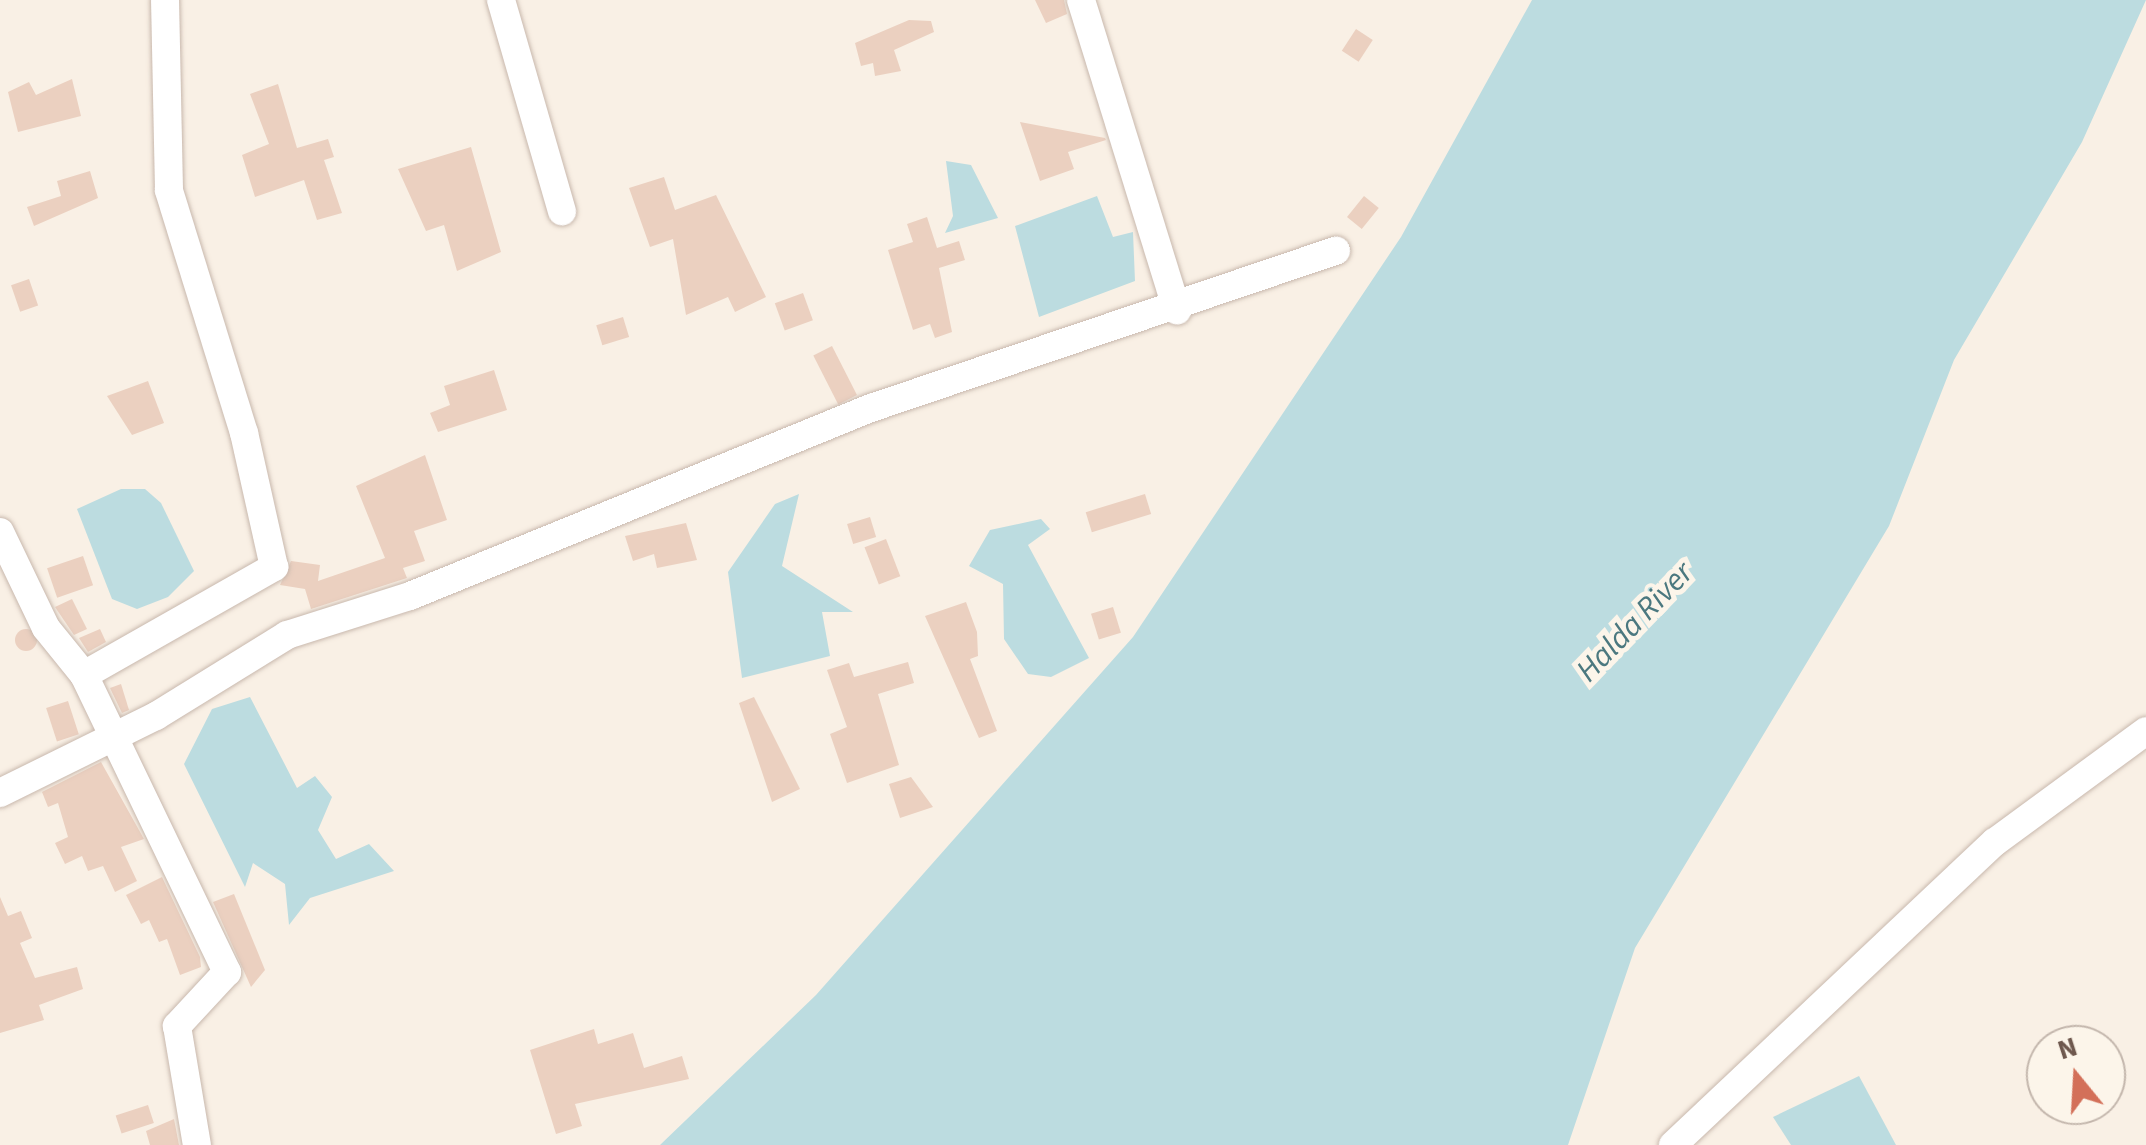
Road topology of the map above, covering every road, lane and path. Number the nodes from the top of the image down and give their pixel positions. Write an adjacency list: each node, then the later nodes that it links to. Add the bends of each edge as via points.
1 (166, 0): 8 (street, via 169,190 244,433 274,567)
2 (501, 0): 4 (street)
3 (1082, 0): 6 (street)
4 (562, 211)
5 (1336, 251): 6 (street)
6 (1177, 311): 10 (street, via 871,408 410,596 286,635)
7 (0, 532): 8 (street, via 46,628)
8 (84, 675): 10 (street)
9 (2146, 731): 13 (street, via 1994,842)
10 (110, 737): 11 (street); 12 (street, via 227,972 177,1026)
11 (0, 793)
12 (196, 1145)
13 (1673, 1145)

